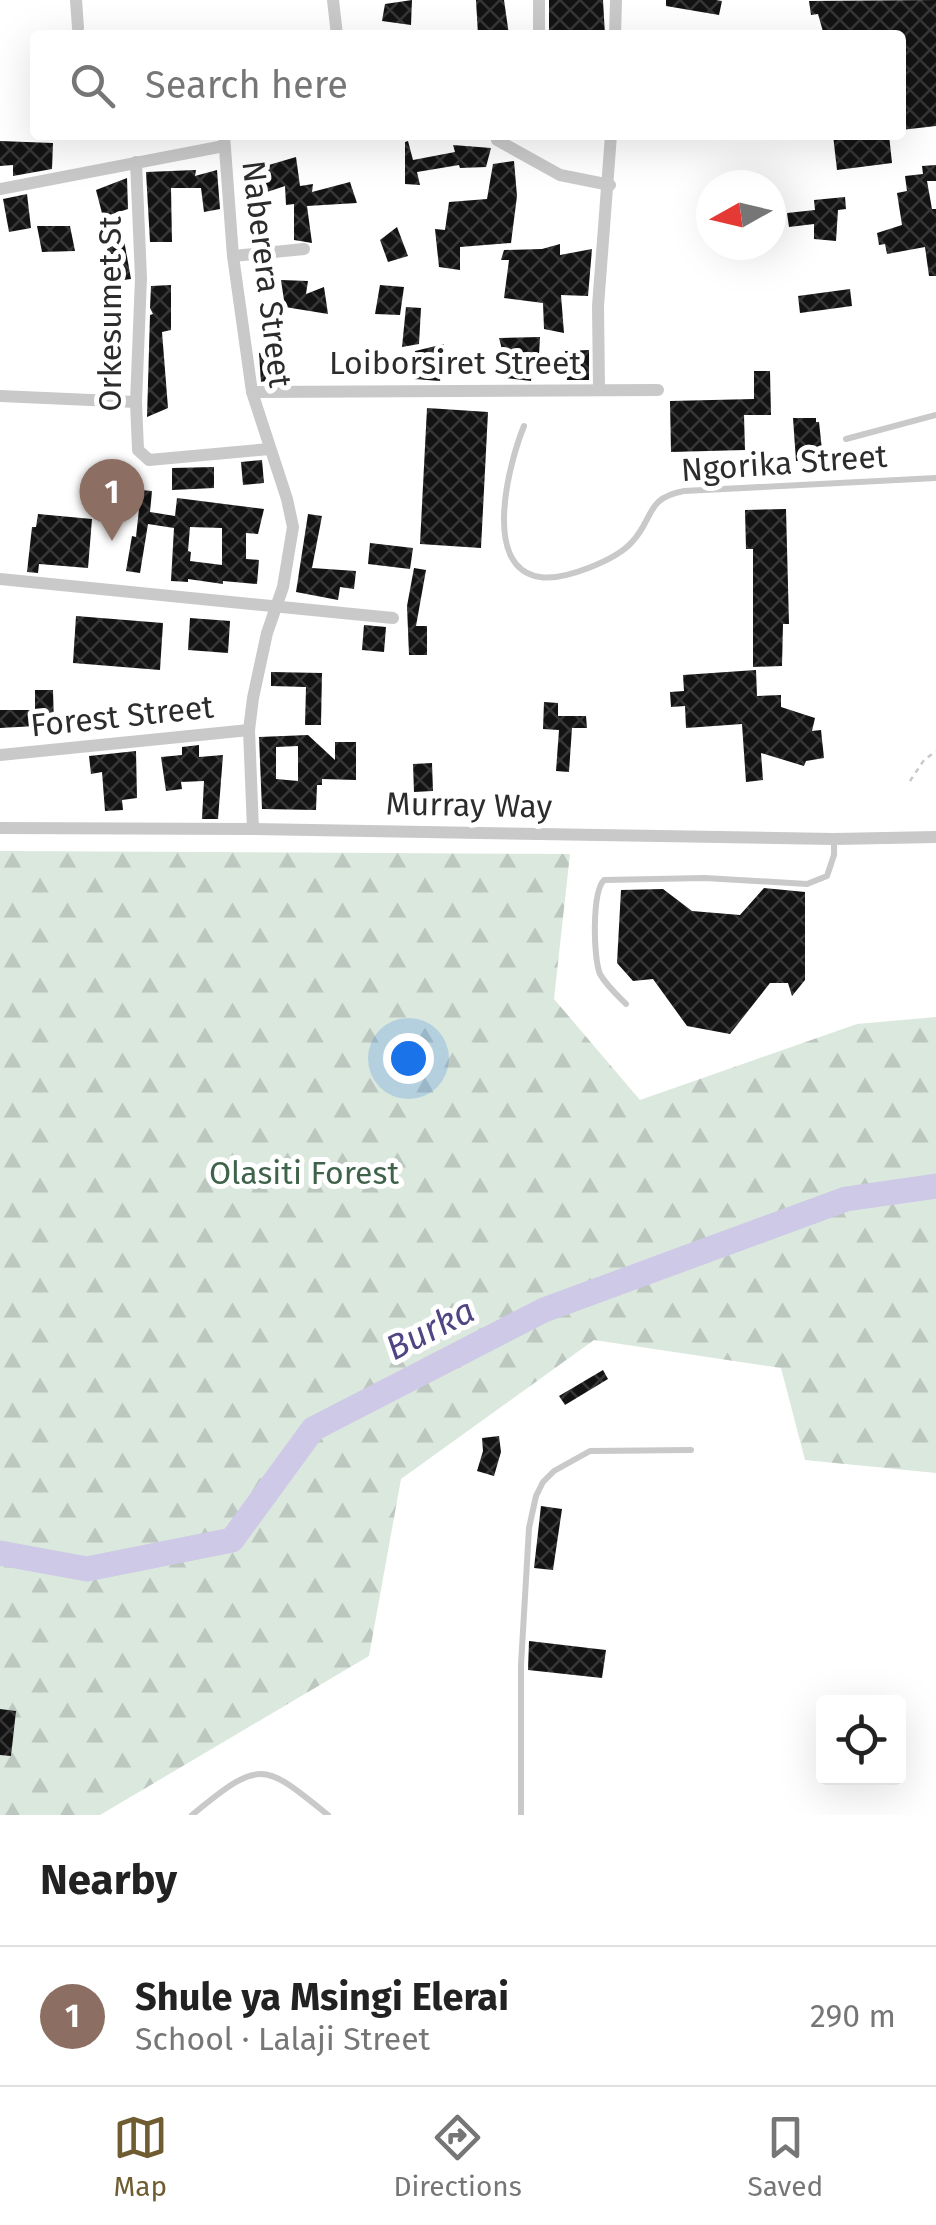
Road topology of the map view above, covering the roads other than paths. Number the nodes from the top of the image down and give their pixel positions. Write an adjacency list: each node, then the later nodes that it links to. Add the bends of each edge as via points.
1 (76, 0): 5 (street)
2 (333, 0): 6 (street)
3 (538, 0): 7 (street)
4 (616, 0): 8 (street)
5 (78, 28)
6 (337, 30)
7 (539, 30)
8 (615, 30)
9 (224, 140): 12 (street); 16 (street, Naberera Street)
10 (497, 140): 13 (street, via 560,175)
11 (612, 140): 13 (street)
12 (136, 162): 14 (street); 21 (street, Orkesumet St)
13 (610, 185): 17 (street, via 598,306)
14 (0, 189)
15 (304, 248): 16 (street)
16 (233, 256): 19 (street, Naberera Street)
17 (599, 389): 18 (street, Loiborsiret Street); 19 (street, Loiborsiret Street)
18 (658, 390)
19 (252, 392): 25 (street, Naberera Street)
20 (0, 396): 21 (street)
21 (136, 402): 25 (street, Orkesumet St, via 138,450 149,460)
22 (936, 415): 24 (lane)
23 (524, 426): 26 (lane, Ngorika Street, via 504,497 506,538 518,565 538,578 608,560 635,539 658,500 675,493)
24 (846, 439)
25 (270, 449): 28 (street, Naberera Street, via 293,528)
26 (936, 478)
27 (0, 579): 28 (street)
28 (276, 604): 29 (street); 30 (street, Naberera Street)
29 (392, 618)
30 (249, 730): 31 (street, Forest Street); 33 (street, Naberera Street)
31 (0, 756)
32 (0, 828): 33 (street, Murray Way)
33 (253, 829): 35 (street, Murray Way)
34 (936, 838): 35 (street, Murray Way)
35 (834, 839): 36 (lane, via 827,876 807,884 604,880 596,893 598,964)
36 (626, 1004)
37 (692, 1450): 40 (lane, via 590,1452 554,1471 536,1496 528,1528 521,1665)
38 (192, 1815): 39 (lane, via 238,1781 266,1772)
39 (328, 1815)
40 (521, 1815)

